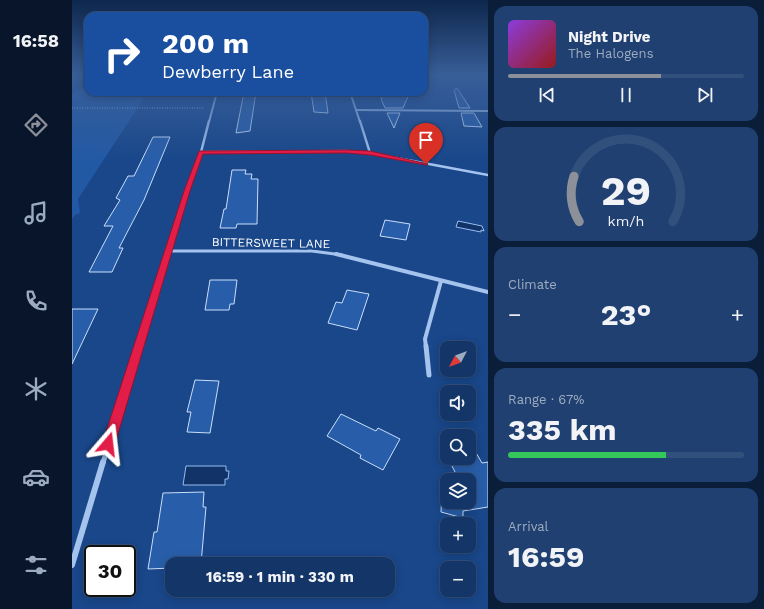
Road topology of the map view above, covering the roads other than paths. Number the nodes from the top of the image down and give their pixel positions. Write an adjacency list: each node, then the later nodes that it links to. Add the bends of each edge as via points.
1 (213, 103): 5 (street)
2 (354, 103): 3 (street)
3 (356, 110): 4 (street); 6 (street)
4 (488, 111)
5 (201, 152): 6 (street); 8 (street)
6 (370, 153): 7 (street)
7 (488, 175)
8 (169, 251): 9 (street, BITTERSWEET LANE, via 340,254); 12 (street)
9 (441, 281): 10 (street, BITTERSWEET LANE); 11 (street, via 425,339)
10 (488, 292)
11 (429, 375)
12 (72, 565)

